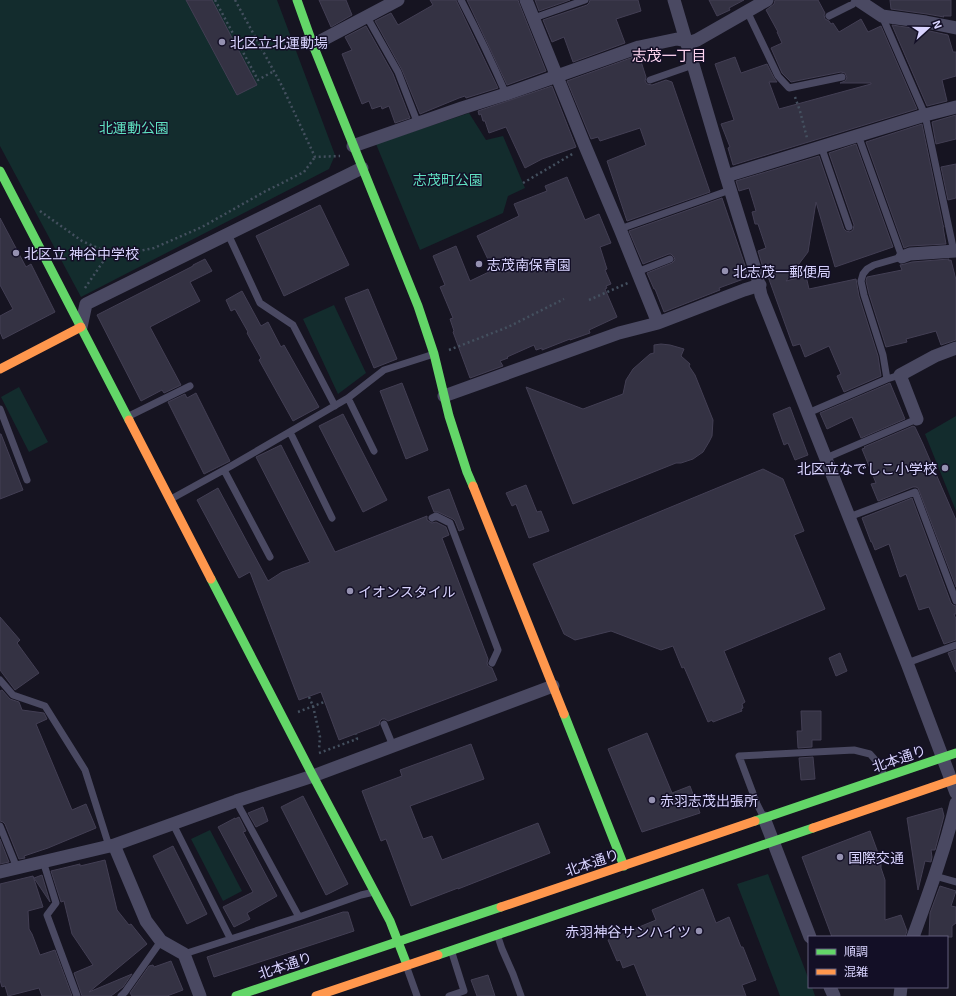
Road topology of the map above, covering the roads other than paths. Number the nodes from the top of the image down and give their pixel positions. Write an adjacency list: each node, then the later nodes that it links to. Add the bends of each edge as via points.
1 (296, 0): 16 (main road)
2 (461, 0): 21 (lane)
3 (526, 0): 13 (street)
4 (585, 0): 13 (lane)
5 (674, 0): 15 (street)
6 (766, 0): 9 (street)
7 (857, 0): 10 (lane); 11 (street)
8 (391, 2): 12 (street)
9 (747, 11): 15 (street, via 697,40); 19 (lane, via 778,76 789,88)
10 (829, 16)
11 (882, 16): 14 (street); 23 (lane)
12 (367, 17): 16 (street); 24 (lane, via 398,72)
13 (534, 18): 18 (street)
14 (956, 28)
15 (686, 41): 17 (street); 18 (street, via 677,40 639,47)
16 (313, 45): 26 (main road)
17 (693, 65): 20 (lane); 30 (street)
18 (557, 76): 21 (street); 33 (street)
19 (842, 77)
20 (650, 80)
21 (506, 94): 24 (street)
22 (956, 107): 23 (street)
23 (925, 115): 25 (street); 35 (lane)
24 (418, 124): 26 (street)
25 (858, 135): 27 (street); 36 (lane)
26 (353, 146): 28 (main road)
27 (815, 148): 30 (street); 32 (lane)
28 (362, 168): 34 (street); 43 (main road, via 418,306)
29 (0, 170): 41 (main road)
30 (726, 176): 31 (street)
31 (730, 190): 33 (lane); 39 (street)
32 (849, 227)
33 (620, 229): 38 (street)
34 (228, 234): 41 (street, via 86,304); 50 (lane, via 260,303 293,325)
35 (955, 254): 36 (street, via 910,254)
36 (902, 257): 46 (lane, via 874,265 863,274 861,281 883,355)
37 (670, 259): 38 (lane)
38 (638, 275): 40 (street)
39 (760, 285): 40 (street); 52 (street, via 761,295)
40 (658, 323): 48 (street, via 619,333)
41 (81, 327): 44 (main road); 53 (main road)
42 (956, 348): 45 (street)
43 (434, 354): 48 (main road); 49 (lane, via 384,370)
44 (0, 369)
45 (900, 375): 46 (lane); 54 (street)
46 (887, 379): 52 (lane)
47 (190, 386): 53 (lane)
48 (444, 396): 70 (main road, via 468,472)
49 (348, 398): 50 (lane); 56 (lane)
50 (334, 406): 55 (lane)
51 (0, 409): 59 (lane)
52 (808, 412): 57 (street)
53 (127, 417): 60 (main road)
54 (917, 419): 57 (lane)
55 (290, 432): 58 (lane); 62 (lane)
56 (374, 451)
57 (826, 458): 61 (street)
58 (224, 470): 60 (lane); 64 (lane)
59 (28, 480)
60 (170, 500): 75 (main road)
61 (849, 517): 65 (lane, via 915,492); 68 (street)
62 (332, 518)
63 (432, 518): 67 (lane, via 436,516 450,523 498,650)
64 (270, 558)
65 (956, 601)
66 (956, 645): 68 (lane)
67 (492, 663)
68 (907, 663): 74 (street)
69 (0, 680): 84 (lane, via 13,695 45,706 85,770)
70 (554, 686): 72 (street); 86 (main road)
71 (384, 724): 72 (lane)
72 (393, 746): 75 (street)
73 (956, 753): 74 (main road, 北本通り)
74 (943, 758): 76 (main road, 北本通り); 77 (street)
75 (313, 776): 78 (street); 91 (main road)
76 (886, 778): 80 (main road, 北本通り); 80 (lane, via 870,754 854,750 739,756)
77 (954, 784): 83 (main road)
78 (236, 801): 81 (street); 92 (lane)
79 (956, 803): 89 (street)
80 (764, 818): 83 (street); 86 (main road, 北本通り)
81 (173, 824): 84 (street); 96 (lane)
82 (0, 826): 87 (lane)
83 (773, 842): 93 (main road); 94 (street)
84 (112, 845): 85 (street); 97 (street, via 146,921)
85 (43, 861): 87 (street); 102 (lane, via 56,903 47,915)
86 (624, 866): 98 (main road, 北本通り)
87 (17, 868): 88 (street)
88 (0, 872)
89 (936, 876): 90 (lane); 95 (street)
90 (956, 882)
91 (374, 891): 92 (lane); 98 (main road)
92 (299, 916): 96 (lane)
93 (498, 934): 99 (main road); 109 (lane)
94 (810, 936)
95 (914, 936)
96 (230, 938): 100 (lane)
97 (161, 940): 100 (street); 103 (lane)
98 (398, 942): 101 (main road); 105 (main road, 北本通り)
99 (451, 950): 101 (main road); 108 (lane, via 464,991)
100 (184, 954): 104 (street)
101 (407, 965): 106 (main road); 107 (lane)
102 (77, 996)
103 (121, 996)
104 (200, 996)
105 (236, 996)
106 (316, 996)
107 (417, 996)
108 (450, 996)
109 (521, 996)

